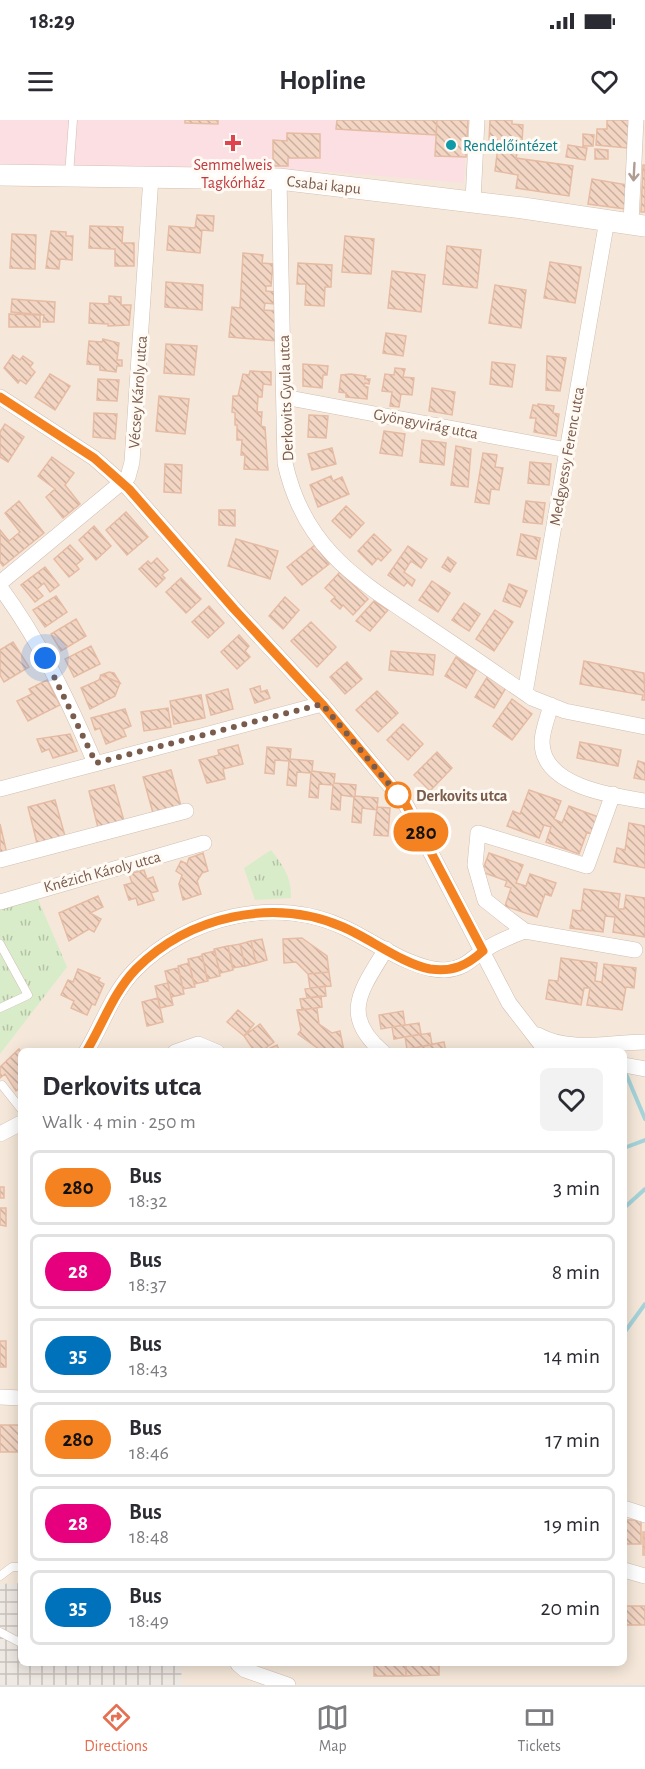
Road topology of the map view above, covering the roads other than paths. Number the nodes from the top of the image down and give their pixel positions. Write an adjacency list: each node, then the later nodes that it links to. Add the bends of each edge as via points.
1 (73, 120): 5 (lane)
2 (477, 120): 8 (street)
3 (636, 120): 10 (street, one-way to 10)
4 (0, 175): 5 (street, Csabai kapu)
5 (69, 176): 6 (street, Csabai kapu)
6 (151, 177): 7 (street, Csabai kapu); 14 (street, Vécsey Károly utca, via 132,462 128,477)
7 (279, 179): 8 (street, Csabai kapu); 12 (street, Derkovits Gyula utca)
8 (473, 201): 9 (street, Csabai kapu)
9 (607, 220): 10 (street, Csabai kapu); 13 (street, Medgyessy Ferenc utca)
10 (638, 225)
11 (0, 397): 14 (street, via 94,458)
12 (284, 397): 13 (street, Gyöngyvirág utca); 16 (street, Derkovits Gyula utca, via 285,463 291,486 319,540 351,575)
13 (567, 450): 16 (street, Medgyessy Ferenc utca)
14 (122, 482): 15 (street, Vécsey Károly utca); 17 (street)
15 (0, 585): 20 (street, via 26,622)
16 (525, 693): 18 (street, Derkovits Gyula utca)
17 (322, 704): 20 (street); 32 (street, via 406,805)
18 (551, 705): 19 (street, Derkovits Gyula utca); 22 (street, via 542,741 544,755 555,772 576,785)
19 (645, 727)
20 (96, 763): 21 (street)
21 (0, 789)
22 (613, 794): 23 (street); 28 (street, via 587,866 478,833 475,865 485,900)
23 (645, 801)
24 (186, 811): 26 (street)
25 (204, 843): 27 (street, Knézich Károly utca)
26 (0, 860)
27 (0, 902)
28 (525, 931): 31 (street); 32 (street)
29 (0, 944): 33 (lane, via 28,995)
30 (386, 949): 32 (street, via 427,968 442,970 461,968); 36 (street, via 318,918 287,912 259,912 210,923 181,935 134,971 113,998); 39 (street, via 362,992 358,1008 365,1036)
31 (635, 950)
32 (483, 951): 34 (street, via 509,1003)
33 (0, 1008)
34 (532, 1032): 35 (street, via 549,1041 572,1045); 40 (street)
35 (645, 1042)
36 (91, 1048)
37 (186, 1048): 38 (street, via 198,1044)
38 (208, 1048)
39 (378, 1048)
40 (544, 1048)
41 (645, 1058): 42 (street)
42 (627, 1059)
43 (627, 1066): 44 (street)
44 (645, 1069)
45 (2, 1085): 46 (lane)
46 (18, 1105)
47 (18, 1125): 48 (street)
48 (0, 1134)
49 (0, 1397): 50 (street)
50 (18, 1398)
51 (627, 1509): 52 (street)
52 (645, 1515)
53 (18, 1567): 55 (lane)
54 (627, 1571): 56 (street)
55 (0, 1576)
56 (645, 1576)
57 (0, 1632): 58 (lane)
58 (18, 1641)
59 (240, 1666): 60 (street)
60 (288, 1685)

